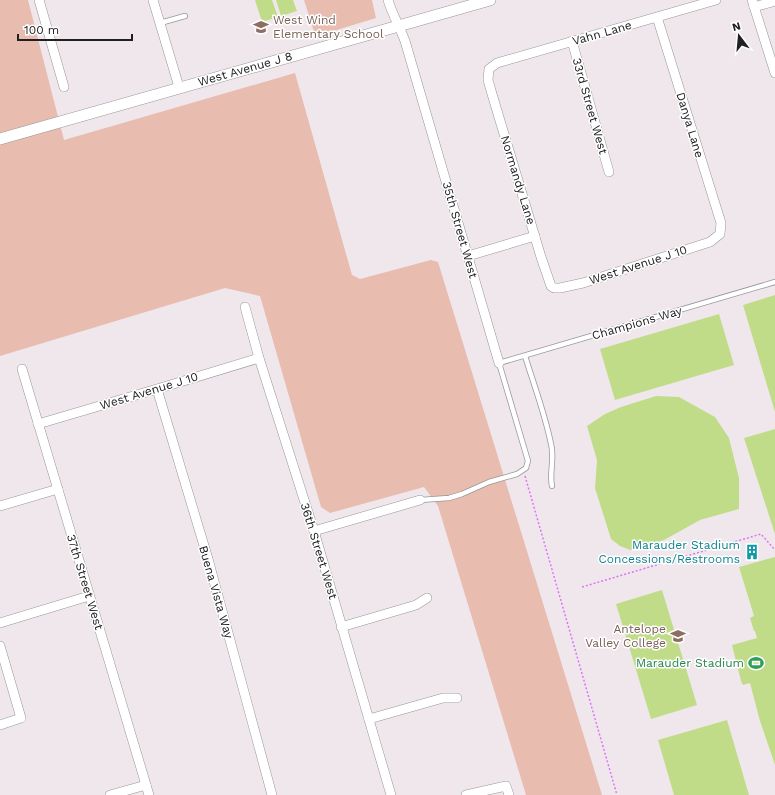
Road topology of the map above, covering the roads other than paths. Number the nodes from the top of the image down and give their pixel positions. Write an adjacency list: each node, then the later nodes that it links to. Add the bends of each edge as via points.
1 (38, 0): 15 (street)
2 (153, 0): 10 (street)
3 (388, 0): 11 (street, 35th Street West)
4 (490, 0): 11 (street, West Avenue J 8)
5 (716, 0): 9 (street, Vahn Lane)
6 (775, 1): 7 (street)
7 (753, 4): 13 (street)
8 (185, 16): 10 (lane)
9 (657, 17): 12 (street, Vahn Lane); 19 (street, Danya Lane, via 721,223)
10 (160, 23): 16 (street)
11 (400, 26): 16 (street, West Avenue J 8); 21 (street, 35th Street West)
12 (572, 41): 14 (street, Vahn Lane, via 497,62); 18 (street, 33rd Street West)
13 (774, 68)
14 (489, 69): 20 (street, Normandy Lane, via 488,80)
15 (64, 87)
16 (179, 88): 17 (street, West Avenue J 8)
17 (0, 139)
18 (609, 172)
19 (720, 234): 23 (street, West Avenue J 10, via 710,242 583,283)
20 (535, 236): 21 (street); 23 (street, Normandy Lane, via 551,286)
21 (468, 256): 27 (street, 35th Street West)
22 (775, 282): 25 (lane, Champions Way)
23 (554, 288)
24 (245, 306): 26 (street, 36th Street West)
25 (525, 356): 27 (lane, Champions Way); 31 (lane, via 551,444)
26 (259, 358): 29 (street, West Avenue J 10); 35 (street, 36th Street West)
27 (499, 363): 33 (lane, 35th Street West, via 528,461 526,468 517,474 449,498)
28 (22, 369): 30 (street, 37th Street West)
29 (157, 389): 30 (street, West Avenue J 10); 47 (street, Buena Vista Way, via 208,560)
30 (38, 424): 32 (street, 37th Street West)
31 (552, 486)
32 (58, 489): 34 (street); 36 (street, 37th Street West)
33 (420, 500): 35 (street)
34 (0, 506)
35 (314, 532): 39 (street, 36th Street West)
36 (89, 596): 38 (street); 44 (street, 37th Street West)
37 (426, 598): 39 (street, via 416,605)
38 (0, 623)
39 (341, 627): 42 (street, 36th Street West)
40 (0, 646): 43 (street, via 22,718)
41 (457, 698): 42 (street, via 443,698)
42 (369, 719): 48 (street, 36th Street West)
43 (0, 725)
44 (146, 785): 45 (street); 46 (street, 37th Street West)
45 (110, 795)
46 (149, 795)
47 (272, 795)
48 (391, 795)
49 (466, 795): 50 (street, via 506,786)
50 (509, 795)

